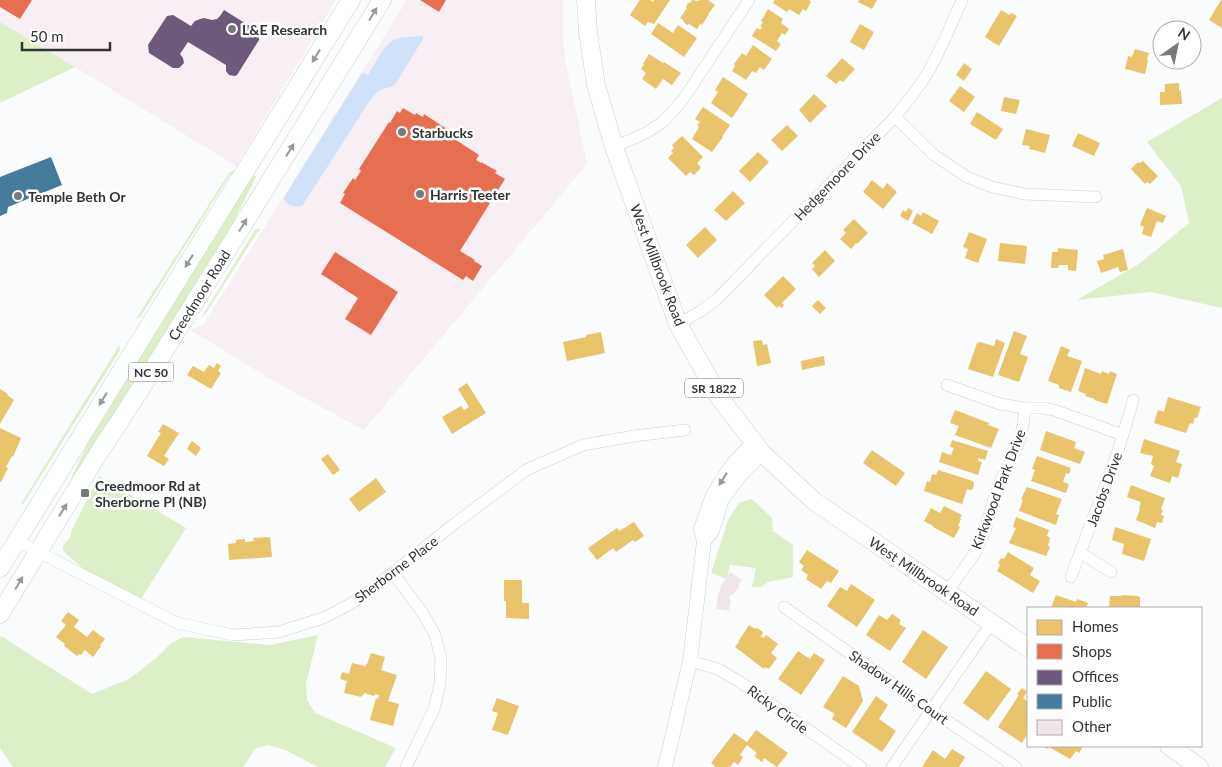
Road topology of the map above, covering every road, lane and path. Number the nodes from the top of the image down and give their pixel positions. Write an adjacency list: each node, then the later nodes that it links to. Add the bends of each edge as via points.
1 (351, 0): 16 (main road, Creedmoor Road / NC 50, one-way to 16)
2 (382, 0): 17 (main road, Creedmoor Road / NC 50, one-way to 2)
3 (586, 0): 7 (main road, West Millbrook Road / SR 1822, via 596,85)
4 (749, 0): 7 (street, via 682,101 664,121)
5 (962, 0): 6 (street, Hedgemoore Drive, via 927,74)
6 (895, 117): 8 (street, via 934,155 967,177 992,187 1024,194); 9 (street, Hedgemoore Drive, via 717,300)
7 (614, 147): 9 (main road, West Millbrook Road / SR 1822)
8 (1096, 197)
9 (678, 324): 15 (main road, West Millbrook Road / SR 1822, via 719,397)
10 (947, 385): 12 (street, via 1000,404)
11 (1133, 400): 14 (street, Jacobs Drive)
12 (1025, 408): 14 (street, via 1054,410); 23 (street, Kirkwood Park Drive, via 1019,442 1000,482 985,531 975,553)
13 (685, 430): 21 (street, Sherborne Place, via 583,445 526,470)
14 (1123, 435): 18 (street, Jacobs Drive)
15 (758, 447): 23 (main road, West Millbrook Road / SR 1822, via 814,501); 28 (street, via 722,499 712,531 704,541)
16 (17, 540): 17 (street, Sherborne Place); 19 (main road, Creedmoor Road / NC 50)
17 (38, 552): 21 (street, Sherborne Place, via 177,623 233,635 279,632 326,617 361,598); 25 (main road, Creedmoor Road / NC 50, one-way to 17)
18 (1081, 553): 20 (street); 22 (street, Jacobs Drive)
19 (0, 568)
20 (1111, 572)
21 (393, 573): 31 (street, via 435,635 440,658 440,685 434,709)
22 (1071, 577)
23 (947, 592): 26 (main road, West Millbrook Road / SR 1822)
24 (784, 607): 29 (street, Shadow Hills Court)
25 (0, 614)
26 (992, 622): 27 (main road, West Millbrook Road / SR 1822); 29 (street)
27 (1027, 647)
28 (690, 662): 32 (street); 33 (street, Ricky Circle, via 718,669 740,682)
29 (931, 710): 34 (street); 35 (street, Shadow Hills Court)
30 (1170, 747): 36 (main road)
31 (406, 767)
32 (665, 767)
33 (861, 767)
34 (892, 767)
35 (1016, 767)
36 (1199, 767)

